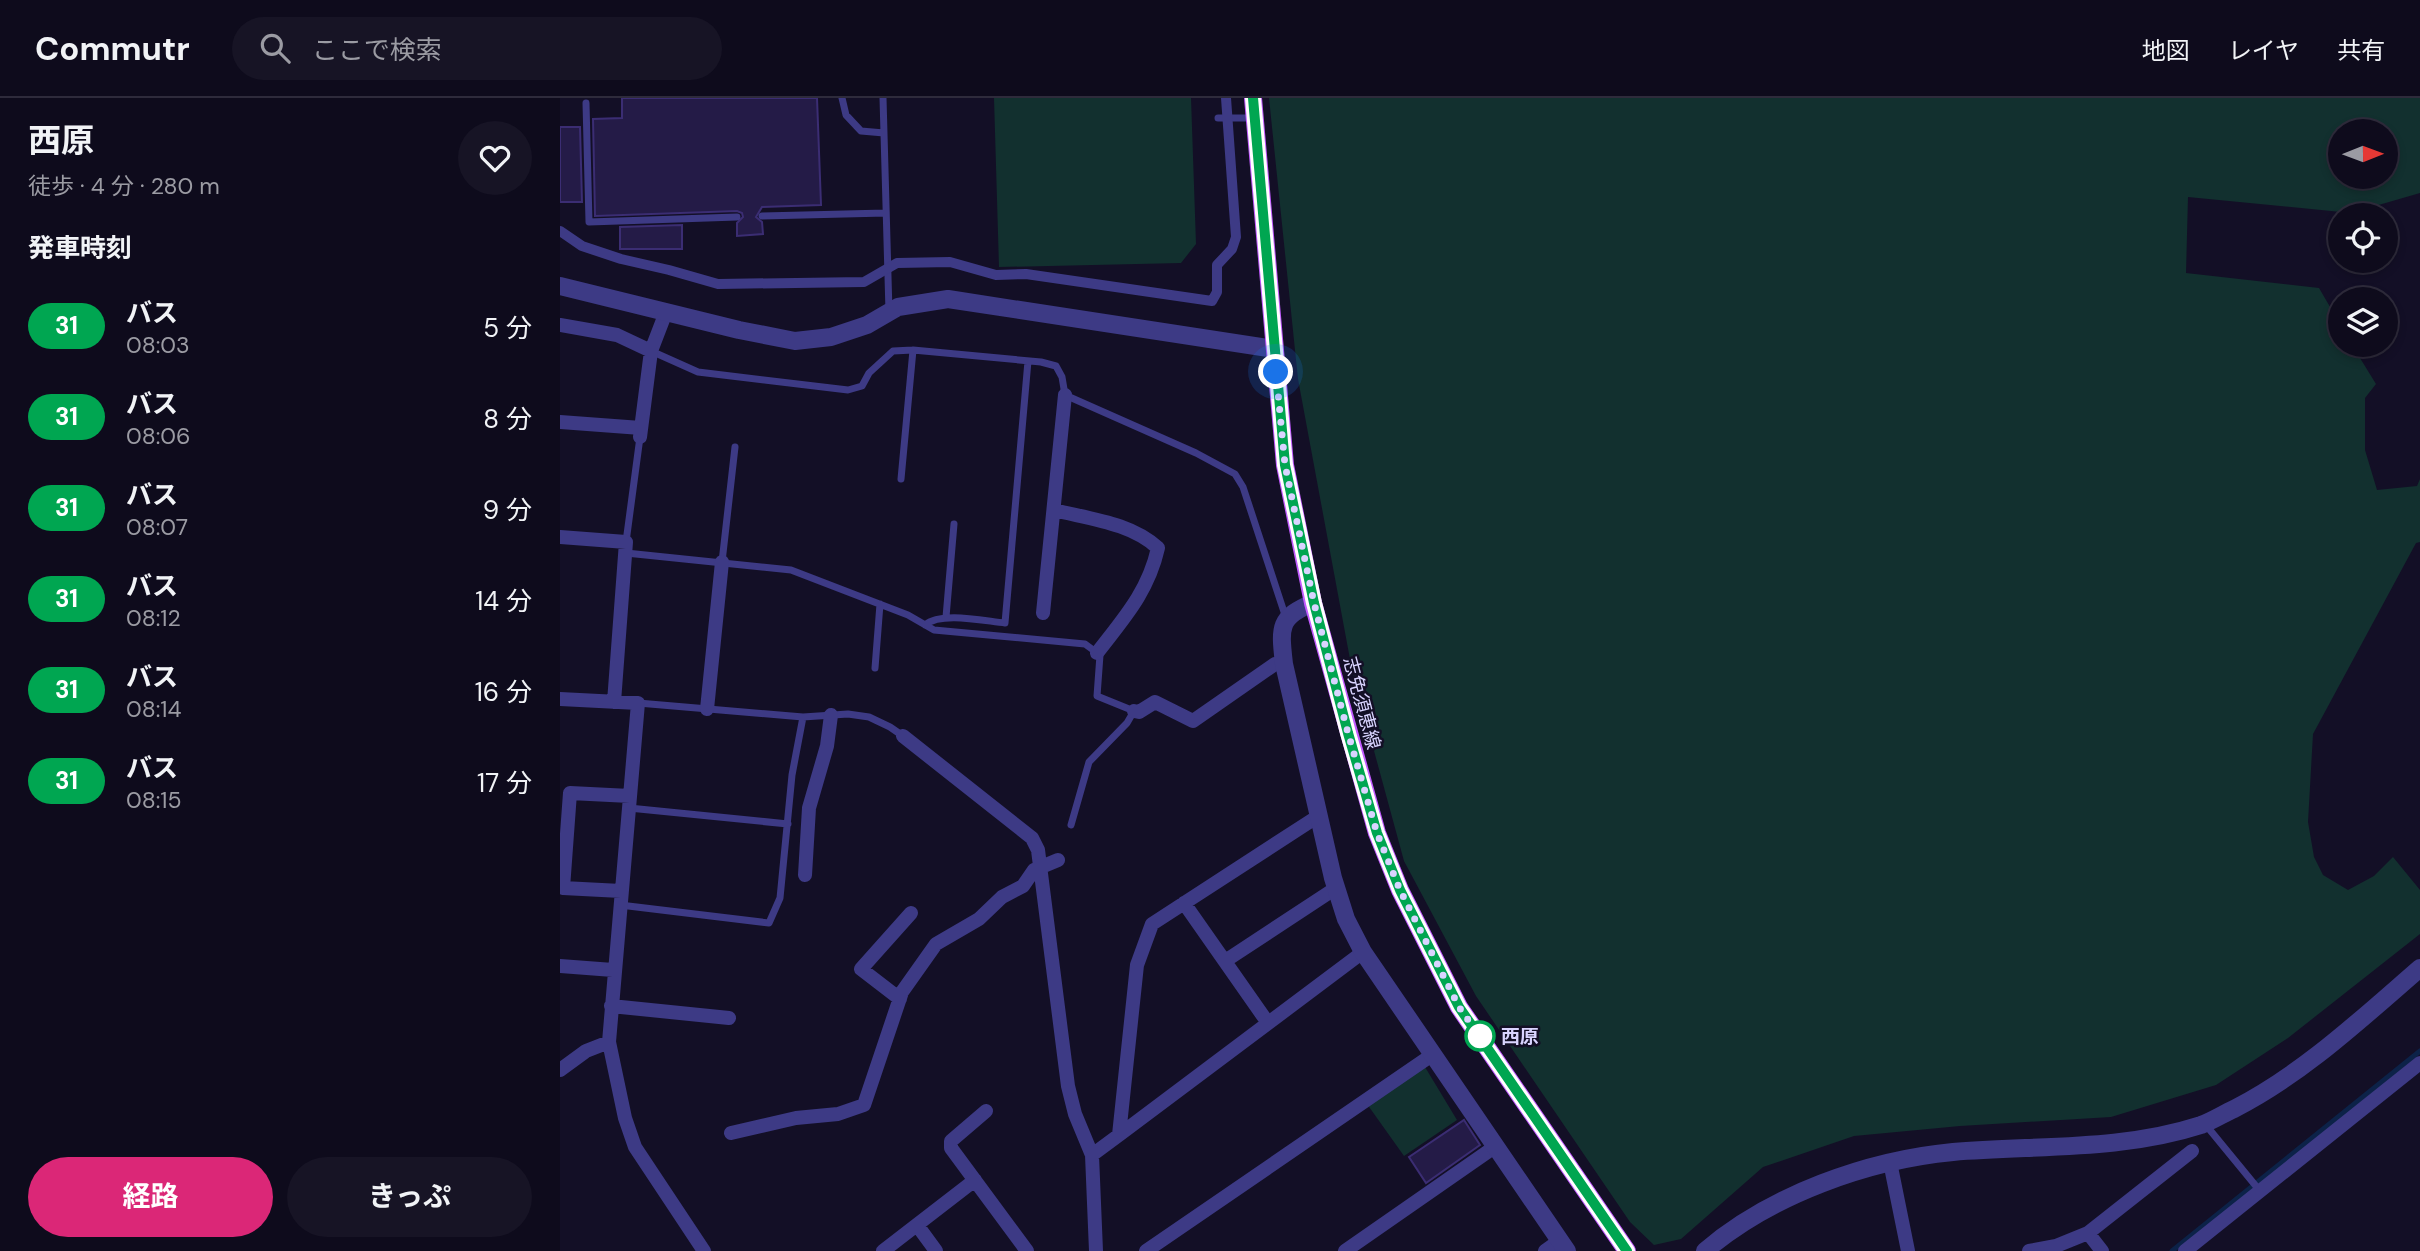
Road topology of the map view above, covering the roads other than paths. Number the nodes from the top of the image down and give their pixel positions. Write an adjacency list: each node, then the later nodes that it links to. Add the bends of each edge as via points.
1 (842, 98): 8 (lane, via 846,115 861,131)
2 (883, 98): 8 (lane)
3 (1226, 98): 13 (street, via 1236,237 1217,265 1217,292 1212,301 1026,274 996,275 950,262 897,263)
4 (1253, 98): 7 (main road, 志免須恵線)
5 (586, 103): 11 (lane, via 589,222)
6 (1218, 118): 7 (lane)
7 (1255, 118): 18 (main road, 志免須恵線)
8 (884, 133): 9 (lane)
9 (886, 213): 10 (lane); 13 (lane)
10 (762, 216)
11 (737, 217)
12 (560, 231): 13 (street, via 582,246 621,260 718,284 864,282)
13 (887, 269): 16 (lane)
14 (560, 286): 15 (street)
15 (666, 313): 16 (street, via 795,341 831,337); 20 (street)
16 (889, 313): 18 (street, via 898,307 948,299)
17 (560, 325): 20 (street, via 617,335)
18 (1274, 349): 32 (main road, 志免須恵線, via 1285,465)
19 (913, 350): 20 (lane, via 893,351 862,386 848,390 698,372); 21 (lane); 26 (lane)
20 (651, 351): 24 (street)
21 (1028, 361): 22 (lane, via 1056,366); 35 (lane, via 1005,622)
22 (1065, 395): 27 (street); 36 (lane, via 1235,474)
23 (560, 422): 24 (street)
24 (640, 433): 30 (lane)
25 (735, 447): 31 (lane)
26 (901, 479)
27 (1054, 510): 34 (street); 38 (street, via 1128,528 1158,548 1138,602)
28 (954, 524): 35 (lane)
29 (560, 537): 30 (street)
30 (626, 547): 31 (lane); 42 (street)
31 (722, 562): 33 (lane, via 791,570); 44 (street)
32 (1314, 603): 36 (street); 93 (main road, 志免須恵線, via 1377,833 1400,890 1459,1007)
33 (880, 604): 37 (lane); 40 (lane)
34 (1043, 613)
35 (946, 617): 37 (lane, via 932,618)
36 (1286, 618): 39 (street, via 1281,639)
37 (925, 625): 38 (lane, via 934,630 1085,644)
38 (1097, 653): 45 (lane, via 1097,696)
39 (1284, 664): 45 (street, via 1275,664 1193,721 1155,702 1139,712); 50 (street)
40 (875, 668)
41 (560, 699): 42 (street)
42 (614, 702): 43 (street)
43 (638, 703): 44 (lane); 49 (street)
44 (708, 709): 47 (lane)
45 (1134, 710): 52 (lane, via 1089,762)
46 (831, 715): 47 (lane); 48 (lane, via 869,717); 55 (street, via 809,808)
47 (803, 717): 51 (lane)
48 (903, 736): 54 (street, via 1032,838)
49 (629, 802): 51 (lane); 57 (street); 57 (street, via 569,793 563,888)
50 (1320, 815): 56 (street); 58 (street)
51 (788, 824): 57 (lane, via 780,898 769,923)
52 (1071, 825)
53 (1058, 860): 54 (street)
54 (1041, 866): 65 (street, via 1023,886 1002,897 979,919 936,944); 79 (street, via 1068,1086)
55 (805, 875)
56 (1336, 888): 60 (street); 61 (street)
57 (620, 898): 64 (street)
58 (1184, 903): 61 (street); 76 (street, via 1152,924 1137,965)
59 (911, 913): 65 (street, via 861,969)
60 (1363, 952): 68 (street); 70 (street)
61 (1225, 961): 68 (street)
62 (560, 965): 64 (street)
63 (2420, 968): 74 (street, via 2300,1069)
64 (613, 970): 66 (street)
65 (900, 999): 75 (street, via 864,1105)
66 (611, 1006): 67 (street); 69 (street)
67 (729, 1018)
68 (1268, 1023): 76 (street)
69 (609, 1042): 72 (street, via 586,1051); 86 (street, via 635,1147)
70 (1432, 1055): 77 (street); 91 (street)
71 (2420, 1063): 82 (street)
72 (560, 1070)
73 (986, 1111): 81 (street, via 951,1141 951,1148)
74 (2205, 1124): 80 (street, via 2106,1144 1952,1152); 82 (lane)
75 (732, 1133)
76 (1119, 1135): 79 (street)
77 (1496, 1146): 85 (street); 92 (street)
78 (2192, 1151): 84 (street)
79 (1092, 1155): 90 (street)
80 (1890, 1162): 94 (street, via 1815,1186 1765,1210); 95 (street)
81 (975, 1181): 83 (street); 89 (street)
82 (2260, 1191): 98 (street)
83 (917, 1225): 87 (street); 88 (street)
84 (2088, 1233): 96 (street); 97 (street)
85 (1557, 1248)
86 (704, 1251)
87 (883, 1251)
88 (936, 1251)
89 (1027, 1251)
90 (1096, 1251)
91 (1146, 1251)
92 (1345, 1251)
93 (1627, 1251)
94 (1705, 1251)
95 (1908, 1251)
96 (2029, 1251)
97 (2102, 1251)
98 (2185, 1251)

